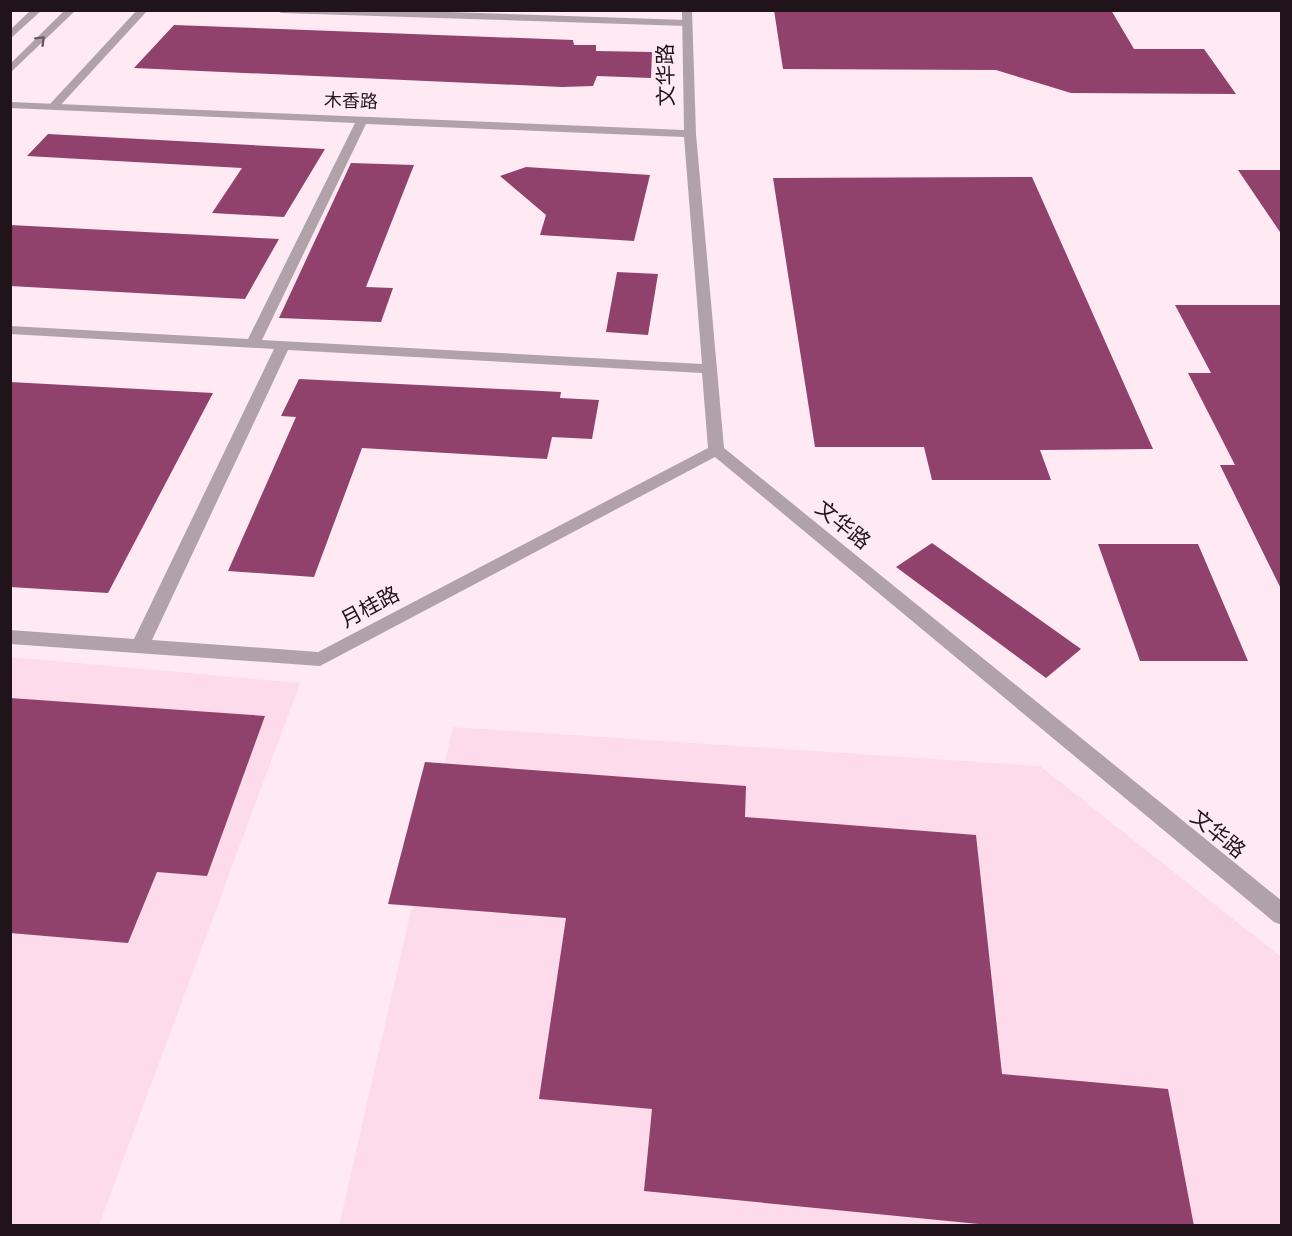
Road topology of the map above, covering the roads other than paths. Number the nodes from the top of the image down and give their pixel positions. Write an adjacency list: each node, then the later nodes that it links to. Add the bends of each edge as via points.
1 (37, 10): 6 (street)
2 (70, 10): 7 (street, one-way to 2)
3 (143, 10): 9 (street)
4 (281, 10): 5 (street)
5 (687, 17): 11 (street, 文华路)
6 (10, 36)
7 (10, 70)
8 (10, 105): 9 (street, 木香路)
9 (54, 106): 10 (street, 木香路)
10 (363, 120): 11 (street, 木香路); 13 (street)
11 (690, 134): 15 (street, 文华路)
12 (10, 330): 13 (street)
13 (253, 343): 14 (street)
14 (284, 345): 15 (street); 18 (street)
15 (710, 369): 16 (street, 文华路)
16 (716, 450): 18 (street, 月桂路, via 320,659); 19 (street, 文华路)
17 (10, 637): 18 (street, 月桂路)
18 (140, 646)
19 (1281, 915)

